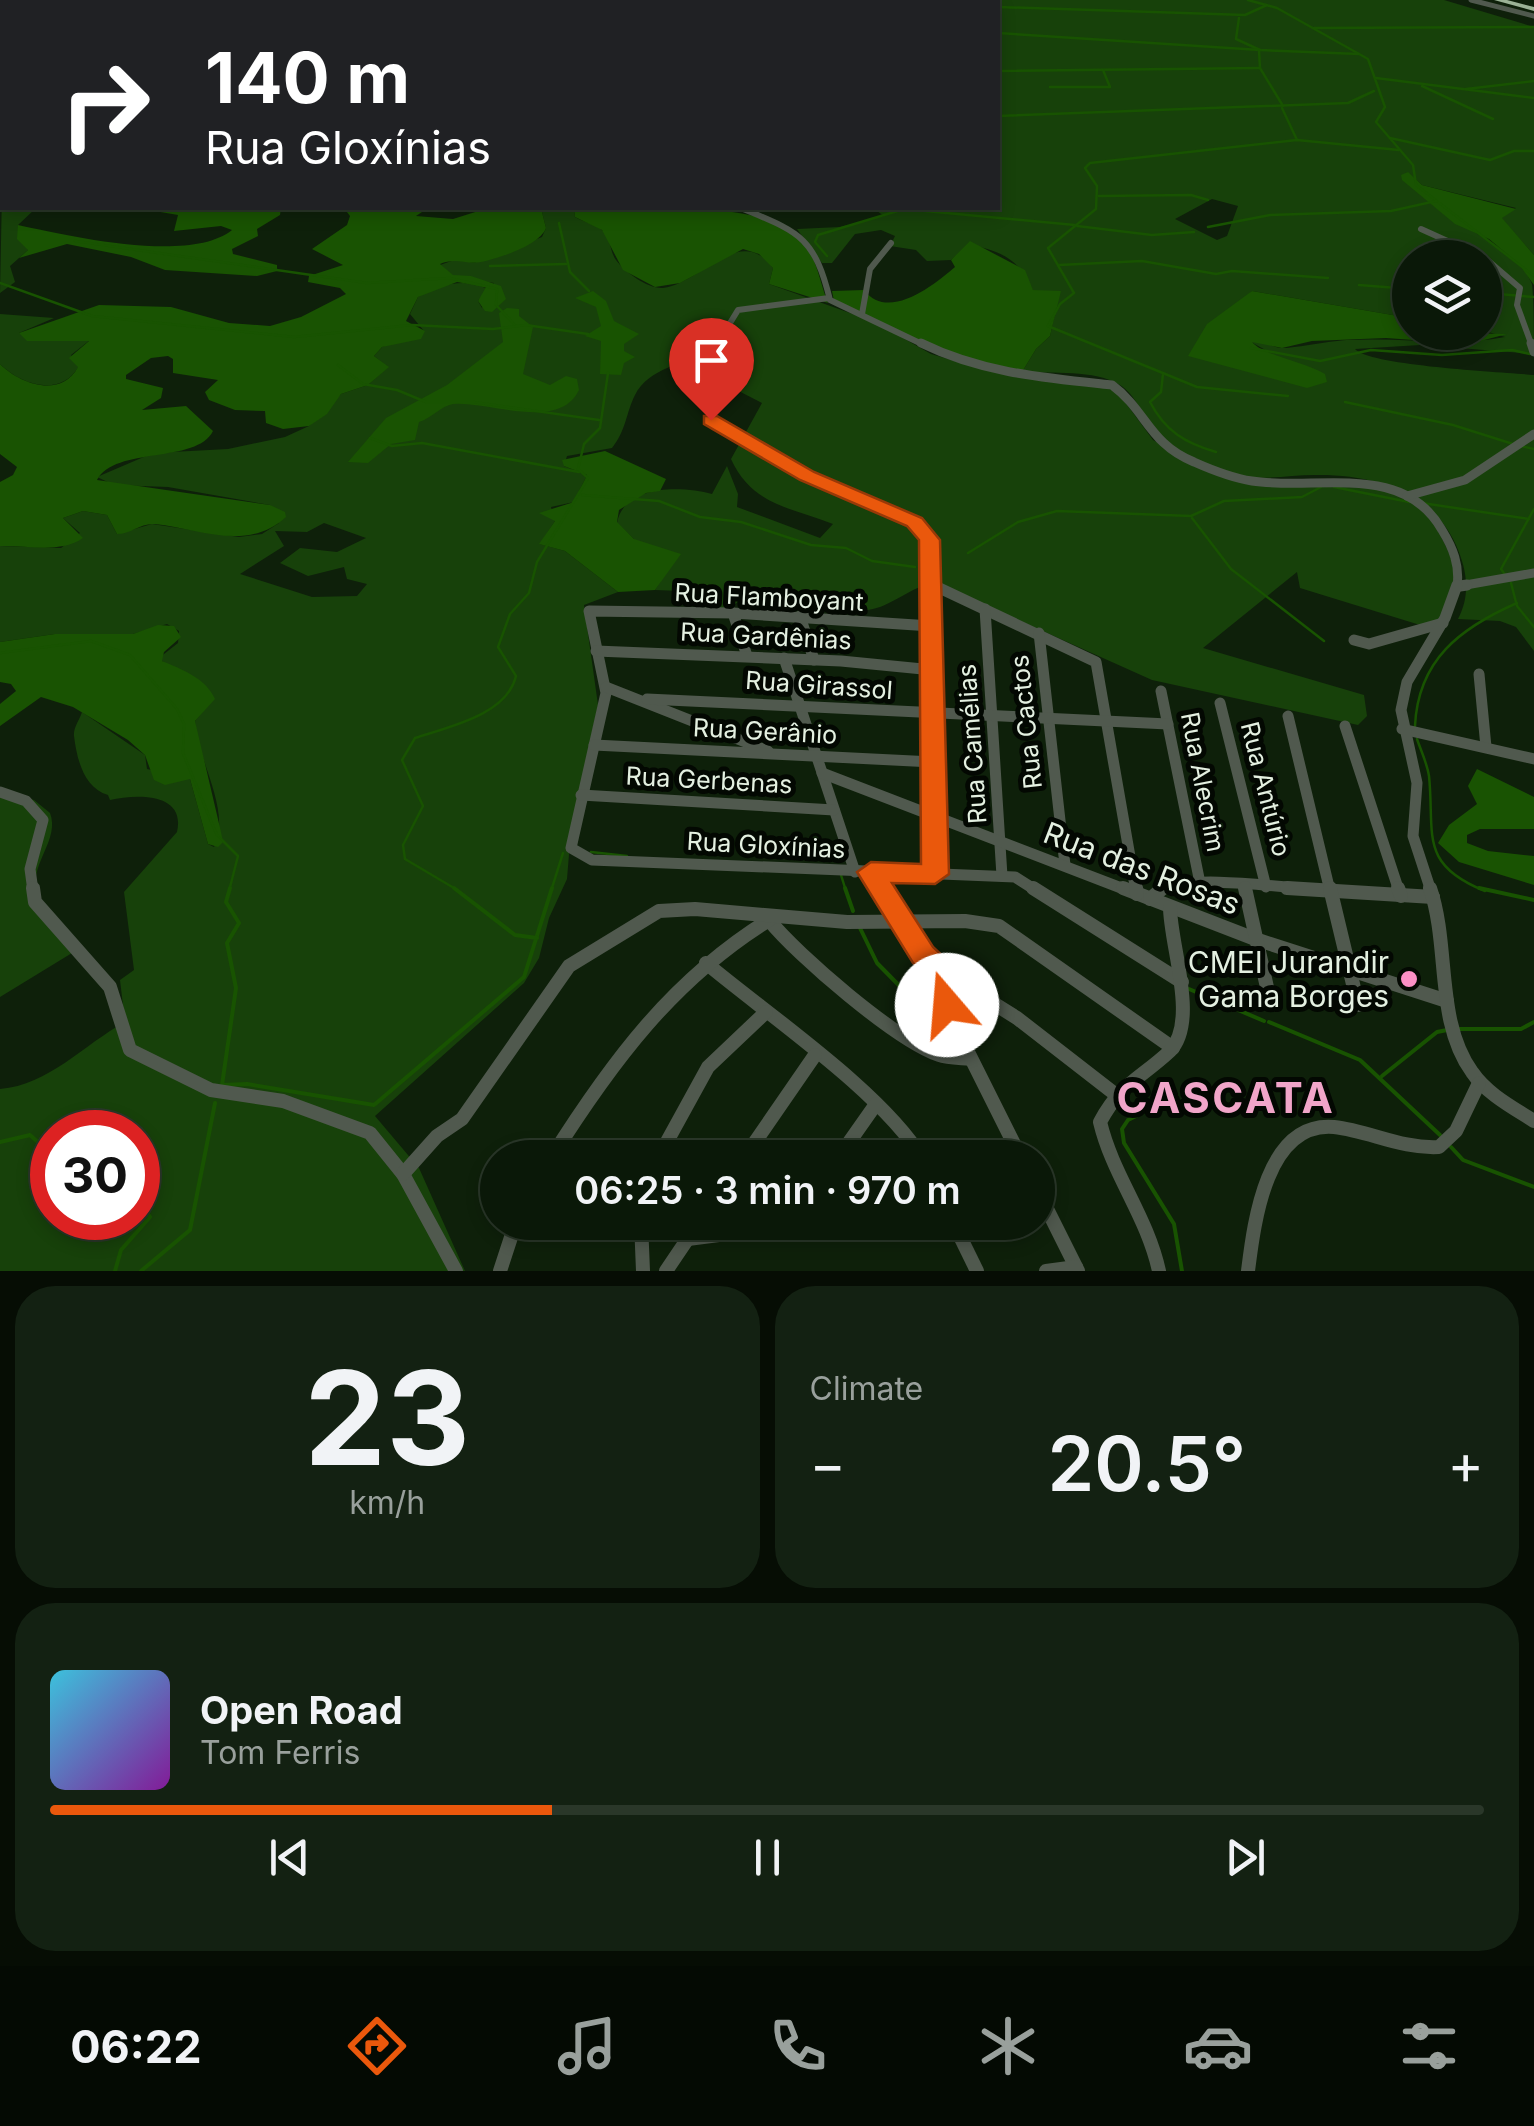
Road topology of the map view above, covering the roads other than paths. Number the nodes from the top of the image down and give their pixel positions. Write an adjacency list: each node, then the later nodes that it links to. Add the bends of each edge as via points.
1 (1472, 0): 4 (street)
2 (1498, 0): 4 (highway)
3 (1507, 0): 4 (highway)
4 (1534, 10)
5 (748, 210): 10 (street, via 785,221 803,238 823,271)
6 (1421, 229): 7 (street)
7 (1445, 240)
8 (890, 244): 11 (street, via 870,269)
9 (1502, 273): 12 (street, via 1520,288 1517,305)
10 (829, 298): 11 (street); 16 (street, via 734,312 701,370 710,418 796,470 915,522 929,540)
11 (862, 314): 14 (street, via 924,348 981,368 1112,385 1159,442 1238,479 1328,478)
12 (1534, 352)
13 (1534, 434): 14 (street, via 1465,480)
14 (1407, 496): 17 (street, via 1442,529)
15 (1534, 573): 17 (street)
16 (931, 584): 18 (street); 22 (street)
17 (1460, 586): 21 (street)
18 (985, 609): 23 (street); 36 (street, Rua Camélias)
19 (733, 613): 20 (street, Rua Flamboyant); 25 (street, Rua Flamboyant, via 588,614); 26 (street)
20 (800, 616): 22 (street, Rua Flamboyant); 28 (street)
21 (1444, 622): 24 (street, via 1369,644); 43 (street, via 1408,677)
22 (931, 626): 29 (street)
23 (1039, 633): 39 (street, Rua Cactos); 40 (street, via 1098,664)
24 (1354, 640)
25 (596, 651): 26 (street, Rua Gardênias); 31 (street)
26 (746, 656): 27 (street, Rua Gardênias)
27 (784, 658): 28 (street, Rua Gardênias); 34 (street)
28 (814, 660): 29 (street, Rua Gardênias)
29 (933, 670): 37 (street)
30 (1479, 674): 45 (street)
31 (606, 687): 33 (street); 44 (street)
32 (1161, 691): 41 (street, Rua Alecrim)
33 (647, 699): 34 (street, Rua Girassol); 46 (street)
34 (798, 703): 37 (street, Rua Girassol); 47 (street)
35 (1220, 703): 63 (street, Rua Antúrio)
36 (993, 714): 37 (street, Rua Girassol); 39 (street, Rua Girassol); 55 (street, Rua Camélias)
37 (934, 716): 49 (street)
38 (1288, 716): 64 (street)
39 (1048, 718): 40 (street, Rua Girassol); 56 (street, Rua Cactos)
40 (1108, 721): 41 (street, Rua Girassol); 65 (street)
41 (1168, 724): 61 (street, Rua Alecrim)
42 (1345, 726): 66 (street)
43 (1402, 729): 45 (street); 67 (street, via 1418,792 1412,833)
44 (594, 746): 46 (street, Rua Gerânio); 52 (street)
45 (1486, 747): 48 (street)
46 (769, 752): 47 (street, Rua Gerânio)
47 (814, 756): 49 (street, Rua Gerânio); 50 (street)
48 (1534, 760)
49 (933, 762): 54 (street)
50 (822, 773): 53 (street); 54 (street, Rua das Rosas)
51 (0, 792): 93 (street, via 26,801 43,820 30,869 34,902 110,988 130,1050 211,1090 282,1101 357,1125 384,1147)
52 (581, 795): 53 (street, Rua Gerbenas); 57 (street, Rua Gloxínias, via 571,842 577,854 592,860)
53 (834, 810): 57 (street)
54 (935, 814): 55 (street, Rua das Rosas); 59 (street)
55 (1000, 840): 56 (street, Rua das Rosas); 60 (street, Rua Camélias)
56 (1066, 865): 65 (street, Rua das Rosas)
57 (855, 872): 58 (street, Rua Gloxínias)
58 (871, 872): 59 (street, Rua Gloxínias); 70 (street)
59 (935, 874): 60 (street, Rua Gloxínias)
60 (1002, 876): 75 (street, Rua Gloxínias, via 1028,882)
61 (1200, 883): 62 (street); 65 (street, via 1168,884)
62 (1244, 886): 63 (street); 71 (street)
63 (1266, 887): 64 (street)
64 (1332, 890): 66 (street); 73 (street)
65 (1144, 896): 68 (street, Rua das Rosas)
66 (1401, 896): 67 (street)
67 (1434, 897): 77 (street)
68 (1170, 907): 71 (street, Rua das Rosas); 75 (street)
69 (768, 918): 70 (street); 72 (street); 82 (street, via 788,943 892,1026 939,1055); 93 (street, via 658,911 570,966 462,1118)
70 (900, 922): 74 (street, via 923,955); 80 (street, via 999,926)
71 (1255, 939): 73 (street, Rua das Rosas); 76 (street)
72 (706, 964): 79 (street); 87 (street, via 644,1021)
73 (1347, 969): 77 (street, Rua das Rosas); 78 (street)
74 (952, 978): 82 (street, via 947,1005); 84 (street, via 1017,1018)
75 (1182, 982): 80 (street, via 1181,1031)
76 (1270, 1001)
77 (1448, 1001): 83 (street, via 1457,1040)
78 (1358, 1005)
79 (766, 1012): 81 (street); 88 (street, via 708,1067)
80 (1173, 1048): 84 (street)
81 (815, 1055): 85 (street); 89 (street)
82 (970, 1060): 92 (street)
83 (1479, 1083): 86 (street); 107 (street, via 1456,1131 1439,1147 1407,1148 1326,1126 1301,1132 1260,1194)
84 (1115, 1094): 106 (street, via 1101,1114 1102,1142 1146,1222)
85 (876, 1104): 90 (street); 91 (street)
86 (1534, 1121)
87 (564, 1140)
88 (668, 1140)
89 (756, 1140)
90 (851, 1140)
91 (911, 1140)
92 (1012, 1140)
93 (402, 1174): 100 (street)
94 (1055, 1225): 99 (street)
95 (510, 1240): 101 (street)
96 (641, 1240): 102 (street)
97 (687, 1240): 103 (street)
98 (961, 1240): 104 (street)
99 (1077, 1269): 105 (street)
100 (456, 1271)
101 (500, 1271)
102 (642, 1271)
103 (666, 1271)
104 (976, 1271)
105 (1046, 1271)
106 (1159, 1271)
107 (1248, 1271)

